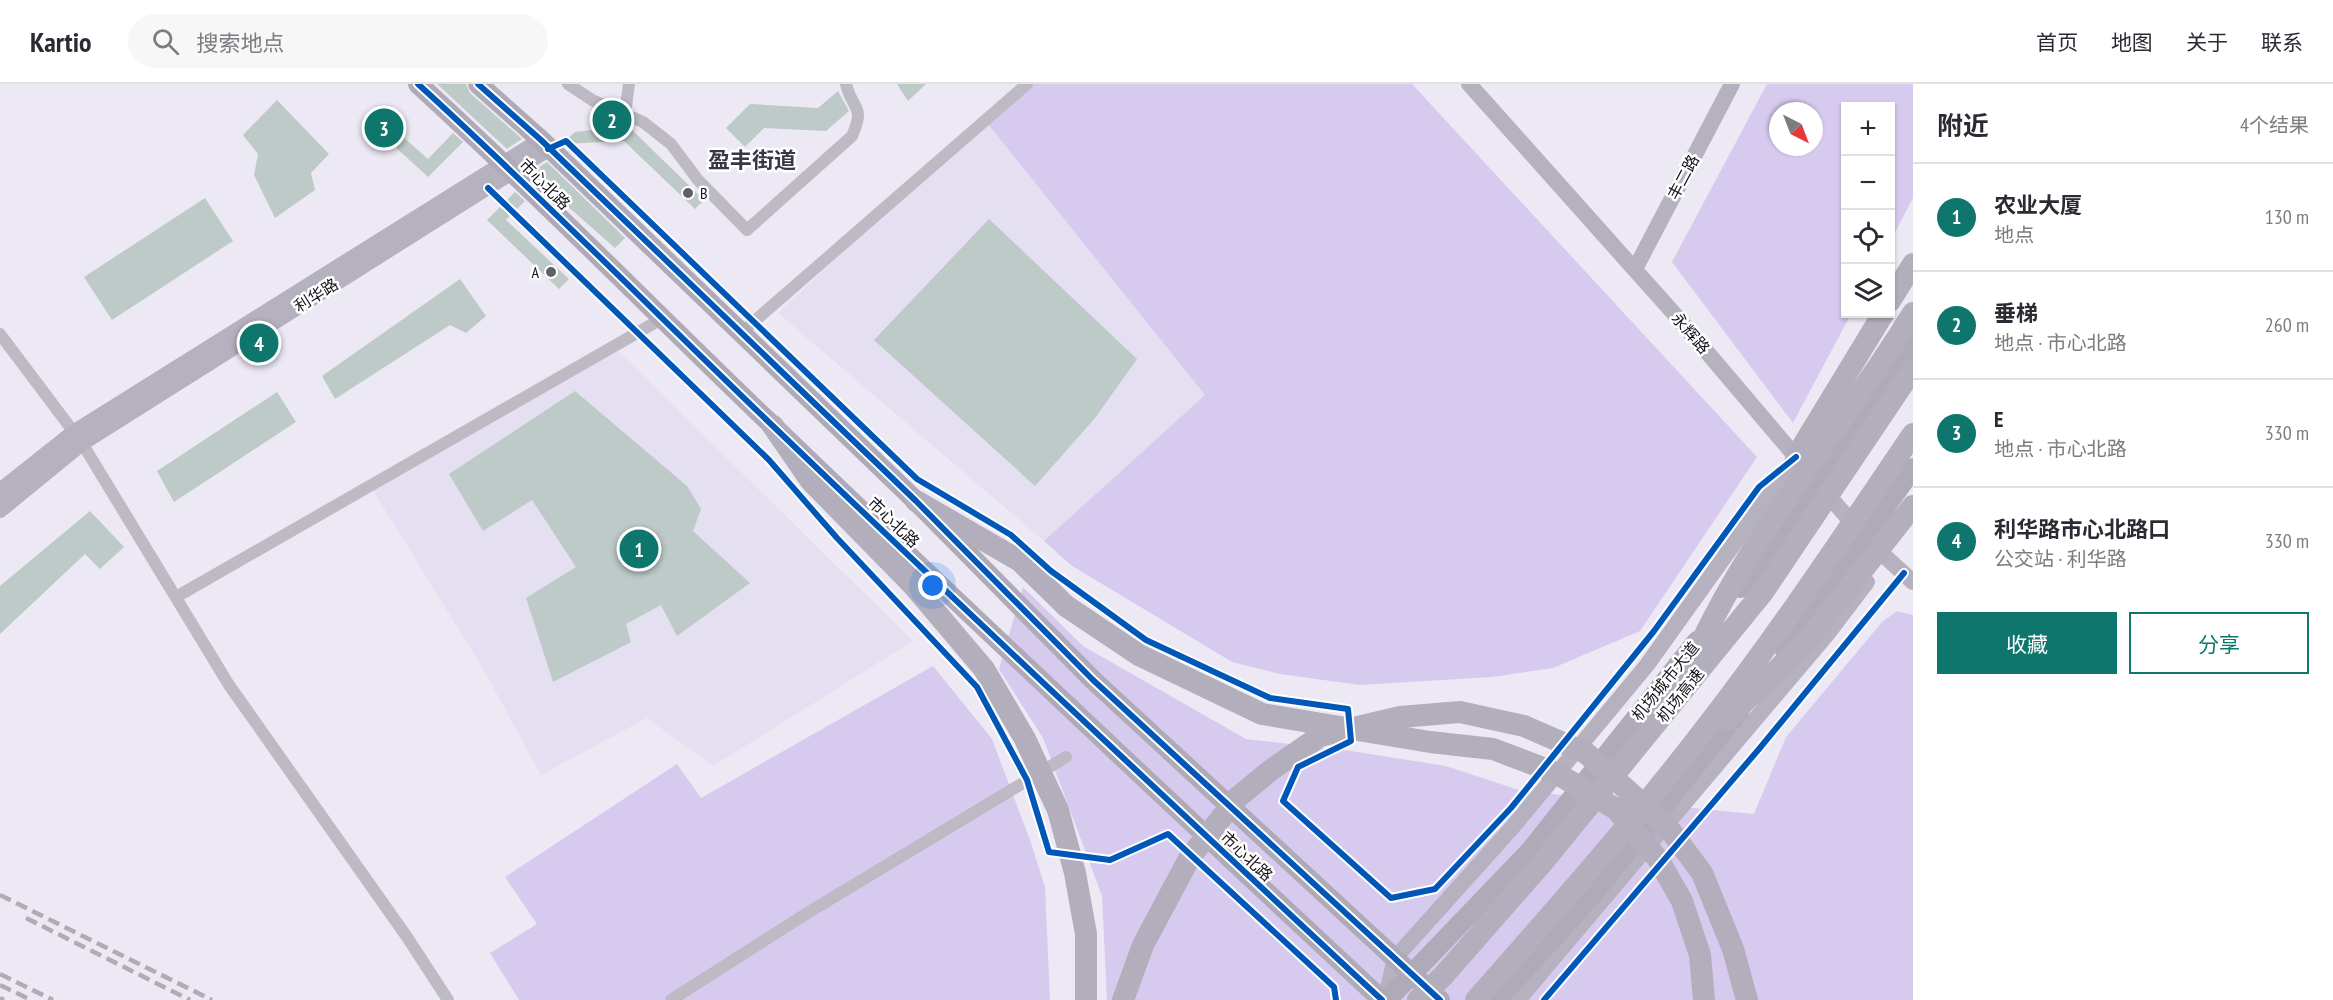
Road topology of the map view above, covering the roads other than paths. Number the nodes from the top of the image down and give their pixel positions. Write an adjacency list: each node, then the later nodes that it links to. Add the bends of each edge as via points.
1 (418, 84): 11 (main road, 市心北路)
2 (478, 84): 10 (main road, 市心北路)
3 (568, 84): 9 (street)
4 (629, 84): 9 (street)
5 (846, 84): 9 (street, via 859,110 852,136 747,230 698,180 671,144 643,122)
6 (1027, 84): 18 (street)
7 (1470, 84): 13 (street, 永辉路)
8 (1732, 84): 13 (street, 丰二路)
9 (625, 114)
10 (544, 145): 11 (street, 利华路); 29 (main road, 市心北路)
11 (509, 167): 16 (main road, 市心北路); 24 (street, 利华路)
12 (1913, 264): 14 (highway)
13 (1635, 269): 25 (street, 永辉路)
14 (1895, 293)
15 (1913, 313): 37 (highway, bridge, via 1737,573 1704,632)
16 (663, 318): 22 (main road, 市心北路); 36 (street)
17 (1881, 318): 25 (highway)
18 (750, 325)
19 (0, 334): 24 (street)
20 (1913, 339): 27 (main road, 机场城市大道)
21 (1913, 369): 37 (highway, 机场高速, bridge, via 1763,592)
22 (772, 426): 44 (highway, bridge, via 811,481 912,584 984,669 1025,739 1058,810 1075,873 1086,934); 46 (main road, 市心北路, via 1059,700)
23 (1913, 434): 39 (highway, bridge, via 1793,610 1711,722)
24 (77, 438): 28 (street, 利华路); 31 (street, 利华路); 36 (street)
25 (1796, 456): 27 (street, 永辉路); 40 (street, via 1647,665 1511,829)
26 (1913, 468): 33 (main road)
27 (1818, 483): 33 (street, 永辉路); 41 (main road, 机场城市大道, via 1743,584 1530,851)
28 (0, 491)
29 (916, 501): 40 (main road, 市心北路, via 1094,680); 52 (highway, bridge, via 1020,561 1066,606 1139,655 1262,714 1493,749 1556,773 1616,809 1658,859 1682,902 1700,955)
30 (1913, 506): 39 (highway, bridge, via 1810,637)
31 (0, 510)
32 (1913, 521): 34 (street)
33 (1865, 538): 34 (street, 永辉路); 50 (main road, via 1723,733 1594,892)
34 (1886, 557): 35 (street, 永辉路); 51 (street, via 1829,632)
35 (1913, 582)
36 (176, 597): 42 (street, via 230,685)
37 (1678, 698): 47 (highway, 机场高速, bridge, via 1543,861)
38 (1066, 757): 43 (street)
39 (1654, 791): 49 (highway, bridge)
40 (1395, 958): 41 (main road, 市心北路); 46 (street)
41 (1413, 975): 46 (main road, 机场城市大道); 48 (main road, 市心北路)
42 (448, 1000)
43 (670, 1000)
44 (1086, 1000)
45 (1123, 1000): 53 (highway, bridge, via 1143,945 1190,857 1238,797 1320,736 1400,717 1460,712 1524,726 1587,753 1667,826 1702,873 1733,949)
46 (1385, 1000)
47 (1418, 1000)
48 (1440, 1000)
49 (1476, 1000)
50 (1497, 1000)
51 (1518, 1000)
52 (1704, 1000)
53 (1747, 1000)

